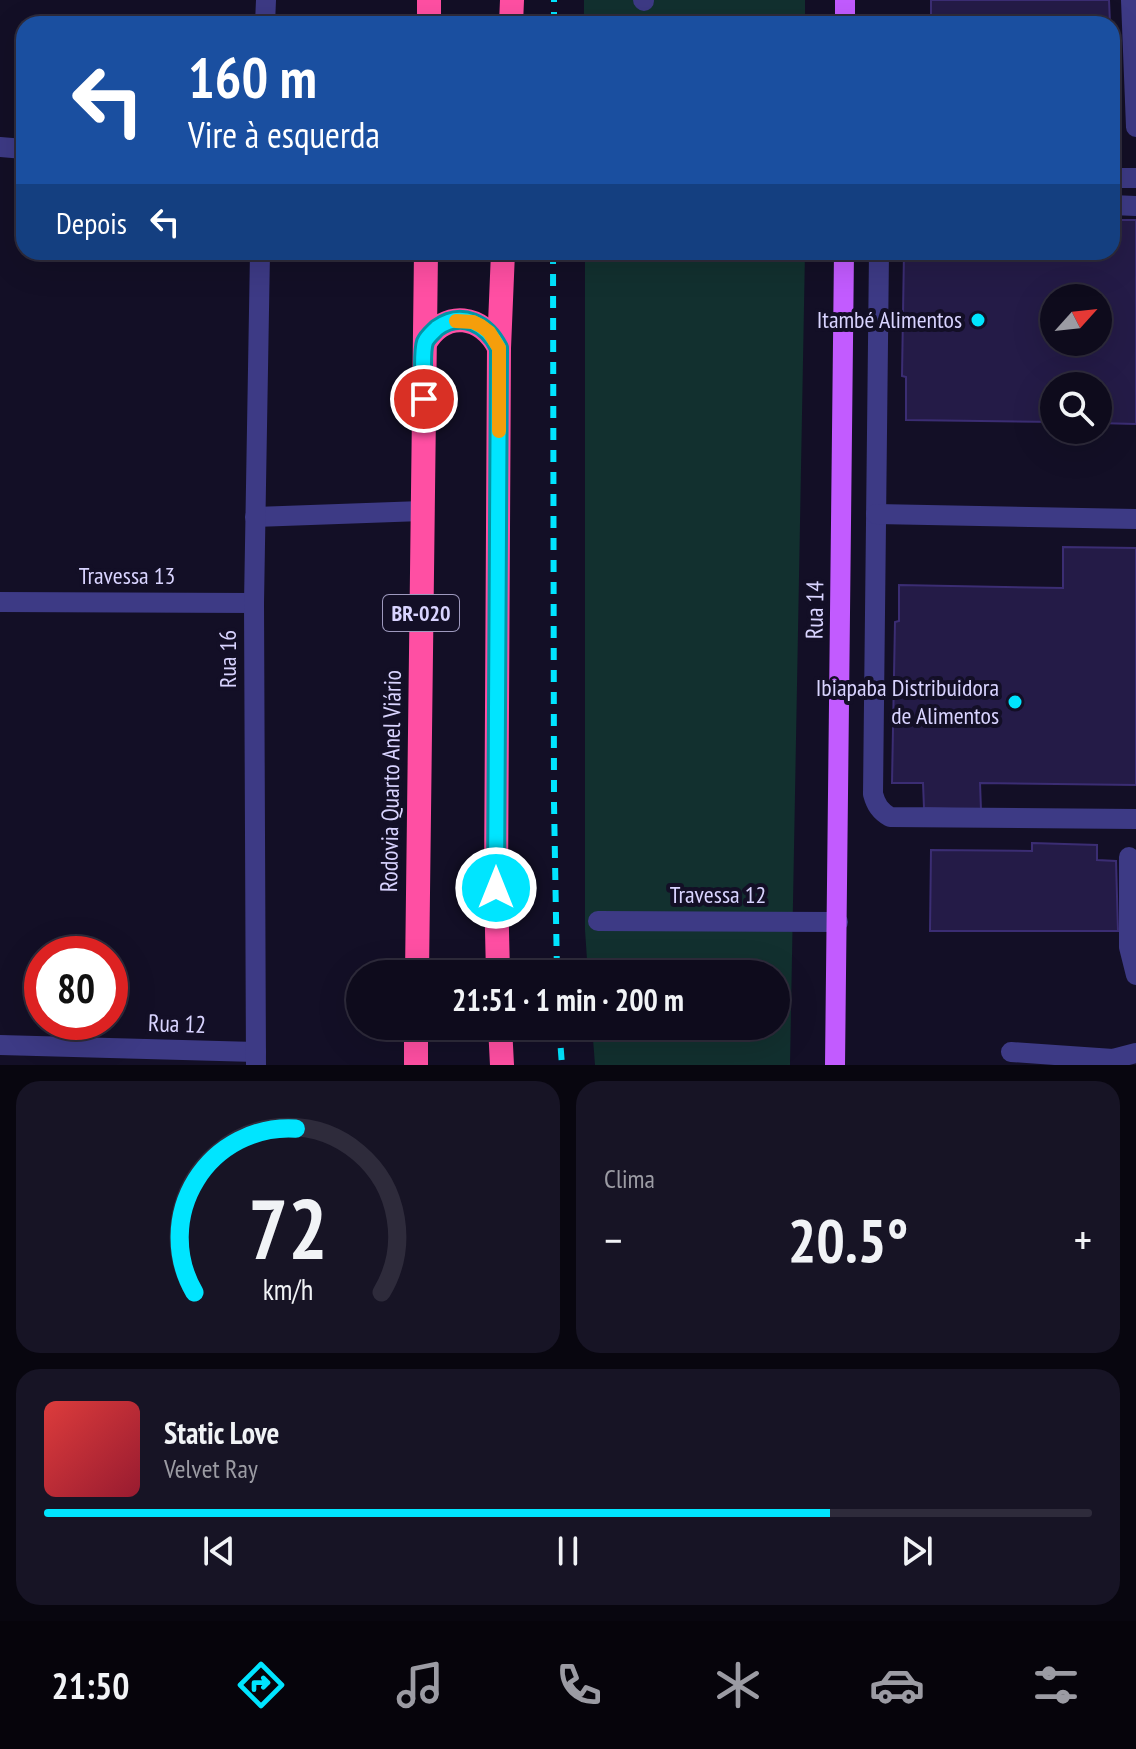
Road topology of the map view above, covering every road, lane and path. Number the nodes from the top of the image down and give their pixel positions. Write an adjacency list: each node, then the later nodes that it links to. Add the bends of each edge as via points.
1 (1131, 0): 2 (street)
2 (1136, 127)
3 (260, 260): 12 (street, Rua 16)
4 (426, 260): 8 (highway, Rodovia Quarto Anel Viário / BR-020)
5 (503, 260): 9 (highway)
6 (844, 260): 19 (main road, Rua 14)
7 (879, 260): 11 (street)
8 (425, 343): 9 (highway, via 445,324 464,320 489,332); 10 (highway, Rodovia Quarto Anel Viário / BR-020)
9 (499, 348): 21 (highway)
10 (422, 511): 12 (street); 20 (highway, Rodovia Quarto Anel Viário / BR-020)
11 (876, 514): 13 (street); 16 (street, via 873,794 880,811 890,817)
12 (255, 517): 15 (street, Rua 16)
13 (1136, 519)
14 (0, 602): 15 (street, Travessa 13)
15 (254, 603): 28 (street, Rua 16)
16 (1136, 819)
17 (1129, 857): 22 (street, via 1129,947)
18 (598, 921): 19 (street, Travessa 12)
19 (838, 922): 31 (main road, Rua 14)
20 (417, 960)
21 (498, 960)
22 (1136, 975)
23 (416, 1040): 29 (highway)
24 (501, 1040): 30 (highway)
25 (0, 1045): 28 (street, Rua 12)
26 (1011, 1052): 27 (street, via 1113,1059)
27 (1136, 1053)
28 (256, 1058)
29 (416, 1065)
30 (502, 1065)
31 (835, 1065)

